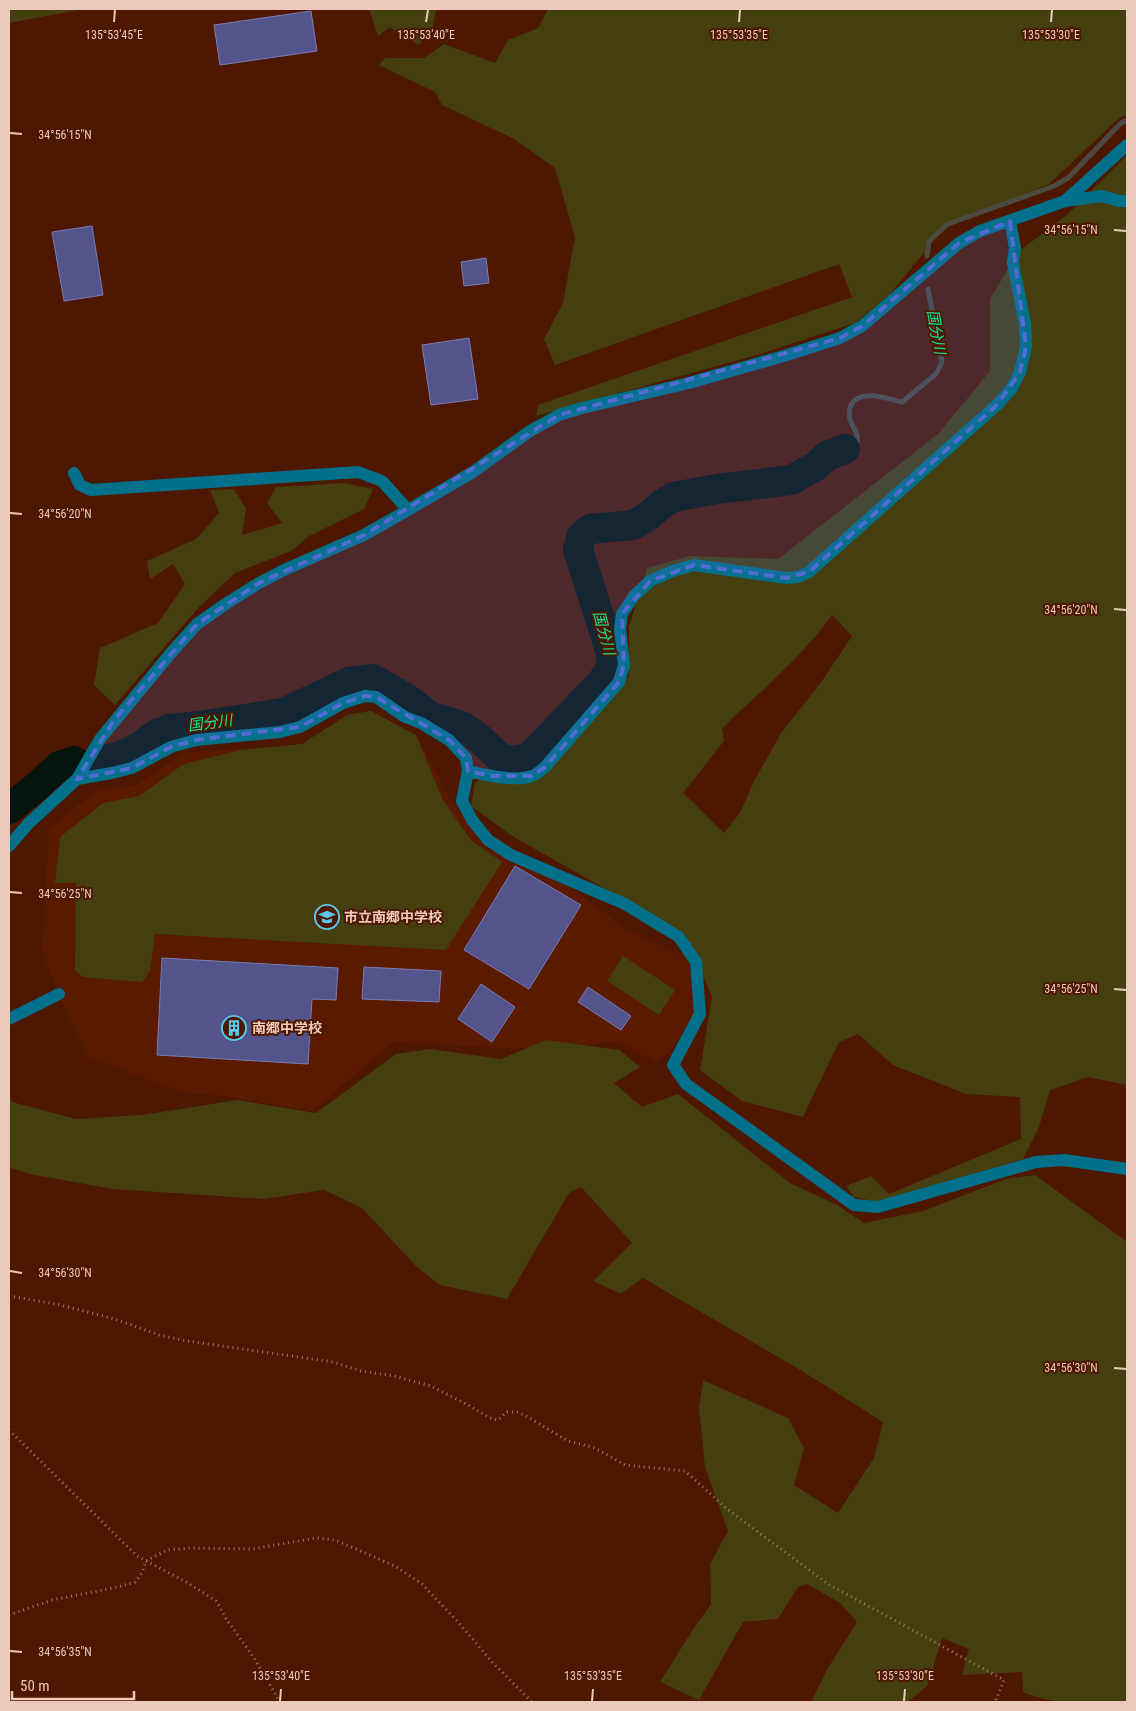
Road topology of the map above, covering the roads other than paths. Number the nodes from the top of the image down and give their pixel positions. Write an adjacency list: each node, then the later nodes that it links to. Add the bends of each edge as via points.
1 (1127, 145): 2 (street)
2 (1065, 201): 3 (street, via 1102,196); 4 (street)
3 (1127, 202)
4 (1010, 221): 6 (street, via 980,231 959,243 862,326 840,338 689,383 559,415); 7 (street, via 1026,347 1020,372 998,404 809,572 786,578 694,565 650,581 622,614 620,629 624,665 619,682 545,768 532,776 514,778)
5 (74, 473): 6 (street, via 80,485 91,490 358,472 382,480)
6 (408, 510): 8 (street, via 364,535 284,570 197,624 114,720)
7 (468, 770): 8 (street, via 466,758 450,740 405,717 376,697 365,696 344,702 300,727 196,740 171,747 132,768); 12 (street, via 462,801 488,840 511,855 624,904 678,937 696,962 700,1014 672,1065 686,1084 854,1205 878,1207 1036,1162 1064,1160)
8 (77, 779): 9 (street)
9 (9, 846)
10 (59, 994): 11 (street)
11 (9, 1019)
12 (1127, 1169)

